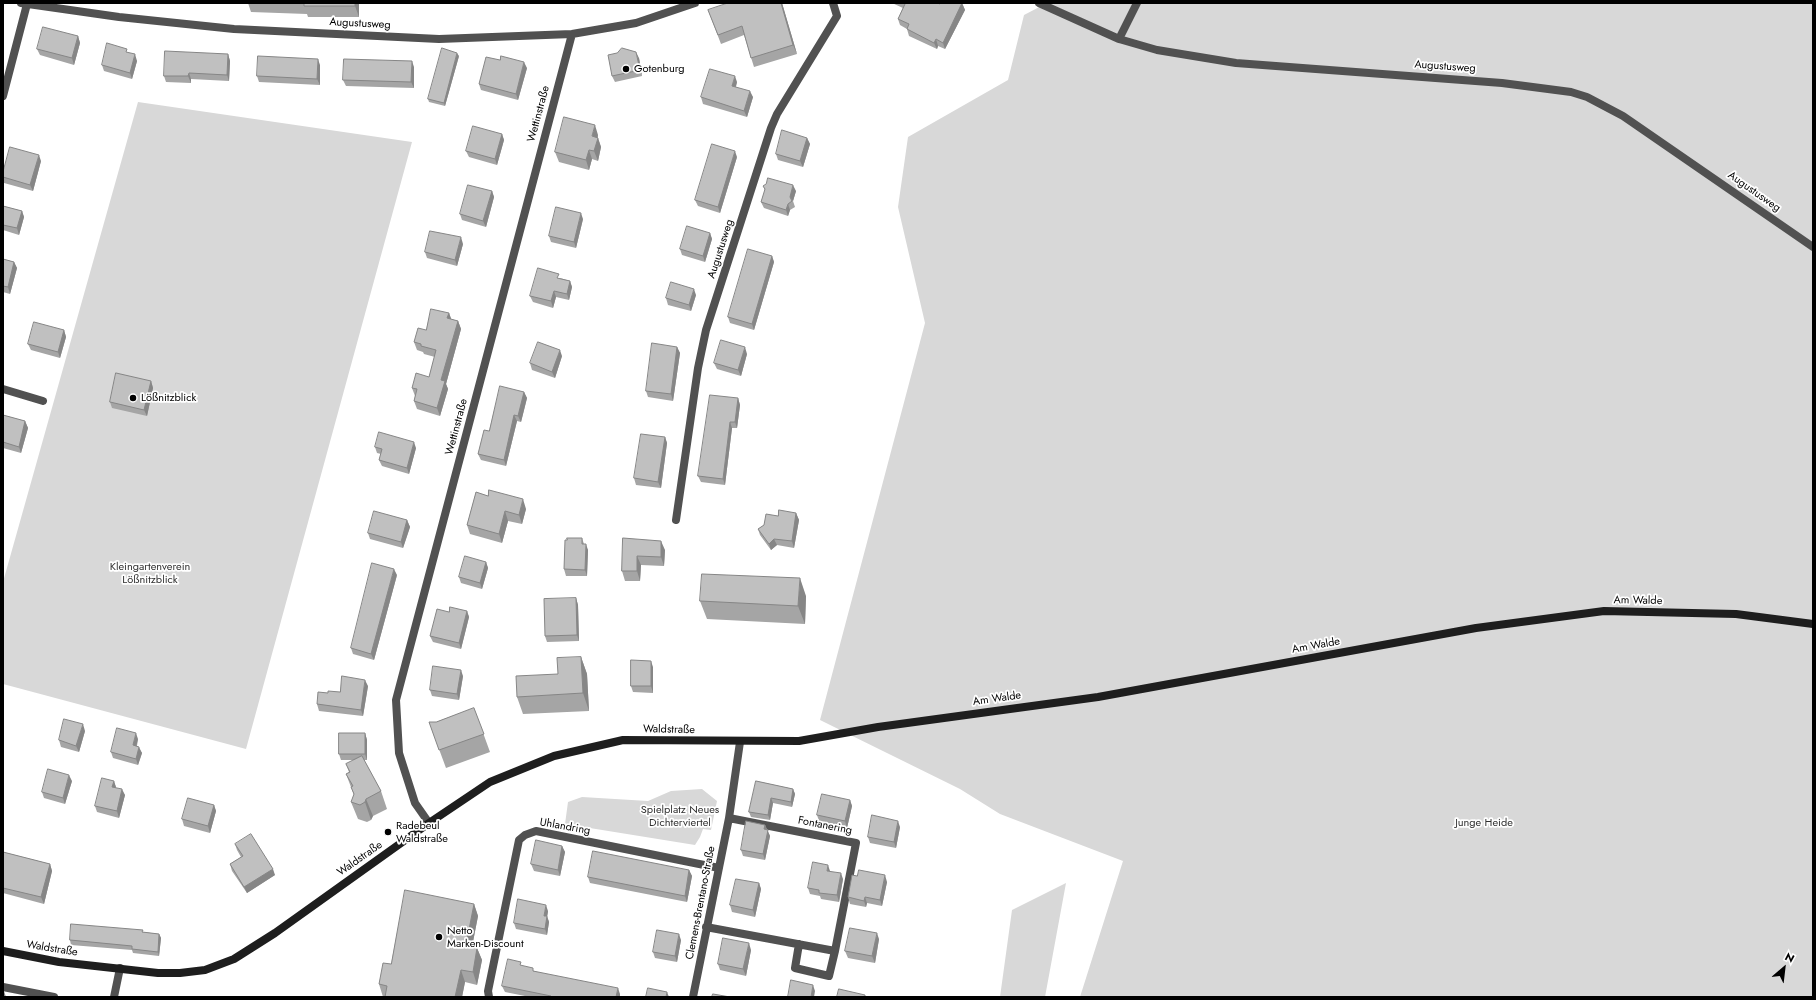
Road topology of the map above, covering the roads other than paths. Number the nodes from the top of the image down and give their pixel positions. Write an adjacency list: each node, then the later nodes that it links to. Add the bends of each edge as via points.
1 (695, 3): 6 (street, Augustusweg, via 636,23)
2 (833, 3): 12 (street, Augustusweg, via 837,16 771,128 706,330)
3 (1039, 3): 7 (street, Augustusweg)
4 (1138, 3): 7 (street)
5 (24, 4): 6 (street, Augustusweg, via 234,29 439,39); 8 (street)
6 (572, 34): 17 (street, Wettinstraße, via 396,700 399,752 415,803)
7 (1119, 39): 9 (street, Augustusweg, via 1157,50 1236,63 1502,83 1571,92 1587,97 1624,116)
8 (3, 96)
9 (1813, 247)
10 (3, 389): 11 (street)
11 (43, 401)
12 (676, 520)
13 (1813, 624): 14 (street, Am Walde, via 1736,614 1604,611 1476,628 1098,697)
14 (824, 736): 15 (street, Waldstraße, via 799,741)
15 (740, 742): 16 (street, Clemens-Brentano-Straße); 17 (street, Waldstraße, via 623,740 554,756 490,782)
16 (729, 818): 18 (street, Clemens-Brentano-Straße); 22 (street, Fontanering, via 856,843)
17 (429, 823): 23 (street, Waldstraße, via 275,933 234,959 205,970 180,973)
18 (719, 868): 19 (street, Clemens-Brentano-Straße); 27 (street, Uhlandring, via 536,831 525,835 518,840 488,991)
19 (706, 927): 20 (street); 28 (street, Clemens-Brentano-Straße)
20 (799, 944): 22 (street); 22 (street, Fontanering, via 795,968 829,976)
21 (3, 951): 23 (street, Waldstraße, via 58,962)
22 (835, 951)
23 (120, 968): 26 (street)
24 (3, 987): 25 (street)
25 (54, 997)
26 (114, 997)
27 (489, 997)
28 (693, 997)

